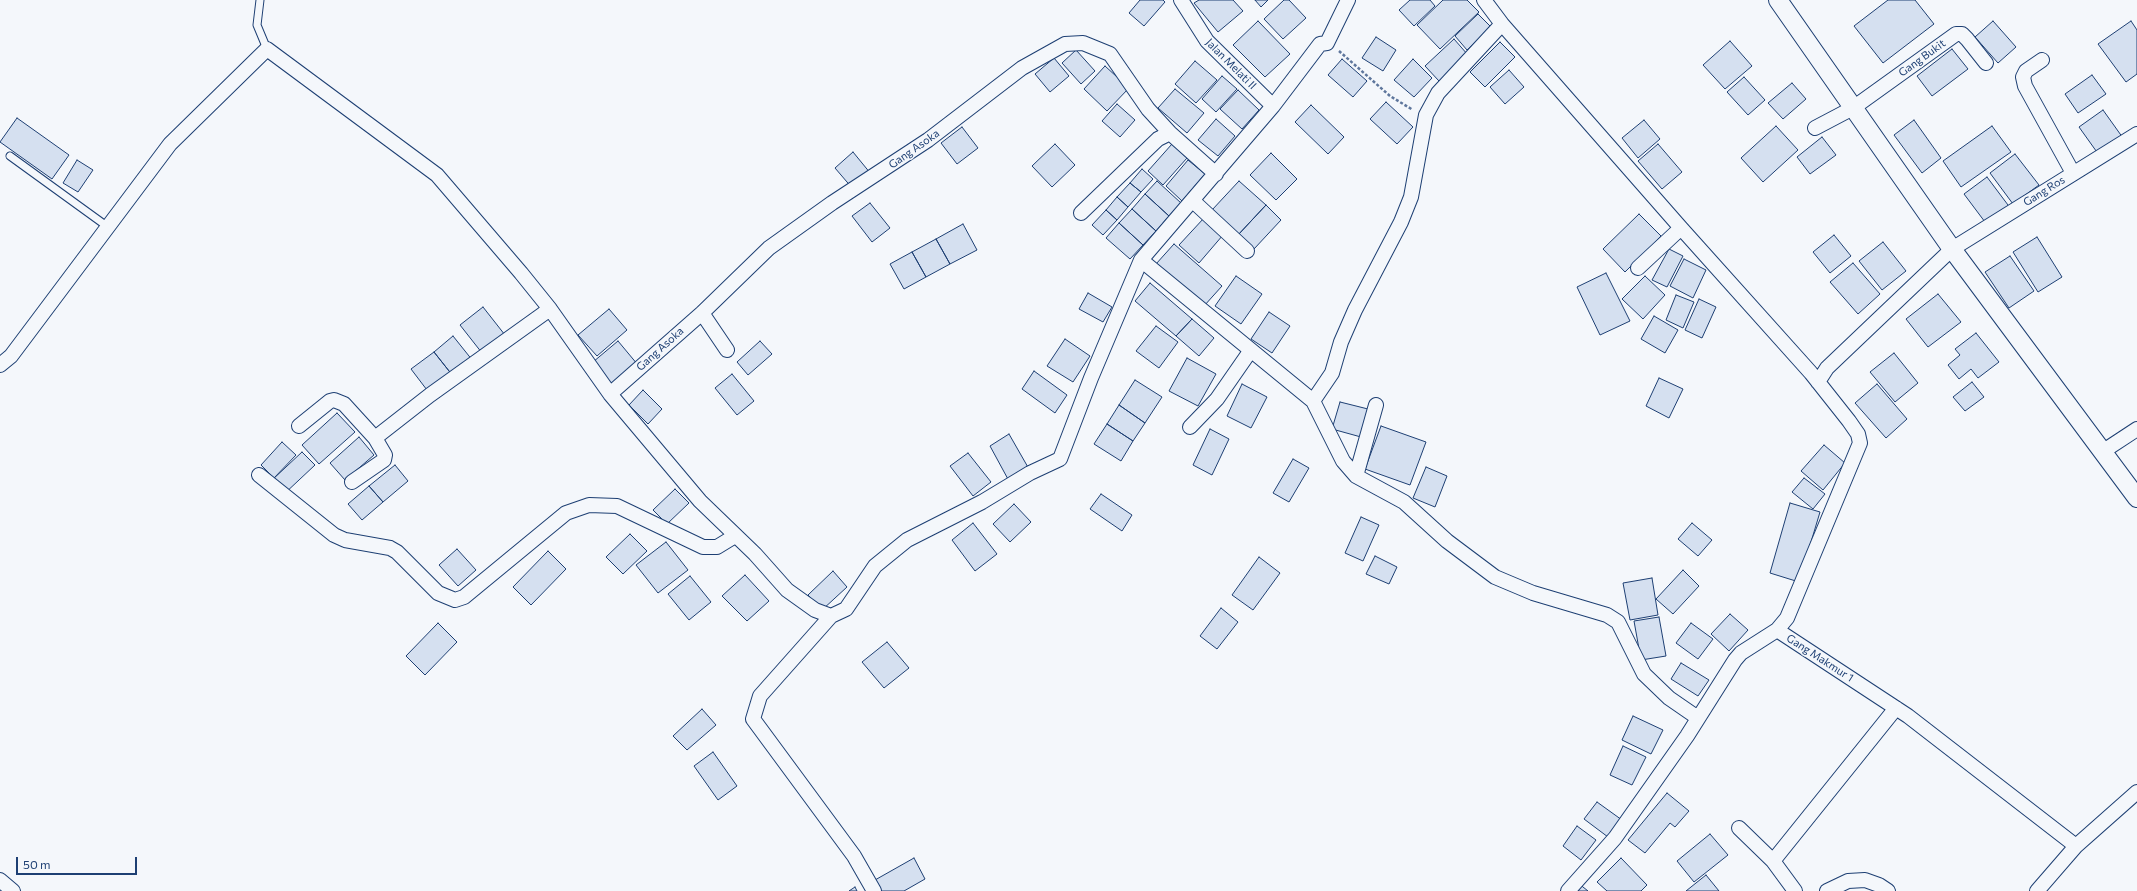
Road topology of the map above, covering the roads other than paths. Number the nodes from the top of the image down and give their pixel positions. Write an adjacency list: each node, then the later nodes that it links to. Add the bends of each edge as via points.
1 (260, 0): 7 (lane, via 257,25)
2 (1180, 0): 10 (street, Jalan Melati II, via 1207,41)
3 (1348, 0): 10 (street, via 1327,43 1320,44)
4 (1484, 0): 6 (street)
5 (1778, 0): 11 (street)
6 (1502, 24): 21 (street); 33 (street, via 1438,93 1426,115 1411,197 1401,222 1355,310 1341,342 1332,373)
7 (267, 49): 20 (street, via 170,144); 26 (street, via 436,175)
8 (2042, 60): 16 (street, via 2026,71 2023,77 2025,86)
9 (1986, 63): 11 (street, Gang Bukit, via 1968,39 1962,34 1956,34)
10 (1273, 106): 17 (street)
11 (1853, 108): 12 (street); 22 (street)
12 (1815, 128)
13 (1170, 133): 17 (street, Gang Asoka); 19 (street, via 1158,139); 27 (street, Gang Asoka, via 1148,109 1110,54 1083,43 1065,44 1022,68 928,140 832,202 769,248)
14 (2137, 134): 16 (street, Gang Ros)
15 (10, 156): 20 (lane)
16 (2073, 173): 22 (street, Gang Ros)
17 (1216, 174): 18 (street)
18 (1193, 201): 23 (street); 24 (street)
19 (1081, 213)
20 (108, 227): 30 (street, via 11,356)
21 (1681, 228): 25 (street); 31 (street)
22 (1952, 249): 31 (street, Gang Ros, via 1827,368); 39 (street)
23 (1247, 251)
24 (1141, 260): 29 (street); 45 (street, via 1091,378 1060,460 1030,473 982,502 907,540 876,566 846,609)
25 (1638, 268)
26 (550, 309): 32 (street); 38 (street)
27 (702, 313): 28 (street); 32 (street, Gang Asoka)
28 (727, 350)
29 (1251, 350): 33 (street); 36 (street, via 1217,399)
30 (0, 365)
31 (1818, 382): 46 (street, via 1858,434 1860,443 1795,602)
32 (610, 394): 44 (street, via 700,501)
33 (1313, 401): 41 (street, via 1342,461)
34 (1376, 405): 41 (street)
35 (299, 426): 38 (street, via 334,400 344,404)
36 (1190, 427)
37 (2137, 429): 39 (street)
38 (374, 438): 42 (street, via 385,452 384,460)
39 (2102, 452): 43 (street)
40 (259, 475): 44 (street, via 334,535 345,540 390,548 438,593 455,600 464,597 566,513 589,505 617,506 703,547 717,547)
41 (1356, 476): 48 (street, via 1404,502 1495,577 1533,593 1607,615 1618,622 1644,674 1669,698)
42 (352, 482)
43 (2137, 498)
44 (735, 536): 45 (street, via 788,590 815,610)
45 (831, 616): 55 (street, via 760,696 753,719 854,856)
46 (1777, 630): 47 (street, Gang Makmur 1); 48 (street, Gang Makmur 1, via 1741,652)
47 (1896, 708): 51 (street, Gang Makmur 1); 52 (street)
48 (1698, 718): 56 (street, Gang Makmur 1, via 1615,838)
49 (2137, 792): 51 (street)
50 (1739, 828): 52 (street)
51 (2076, 846): 60 (street)
52 (1772, 861): 57 (street)
53 (0, 880): 54 (street)
54 (13, 891)
55 (874, 891)
56 (1568, 891)
57 (1795, 891)
58 (1827, 891): 59 (street, via 1848,881 1865,880 1879,884)
59 (1888, 891)
60 (2037, 891)

